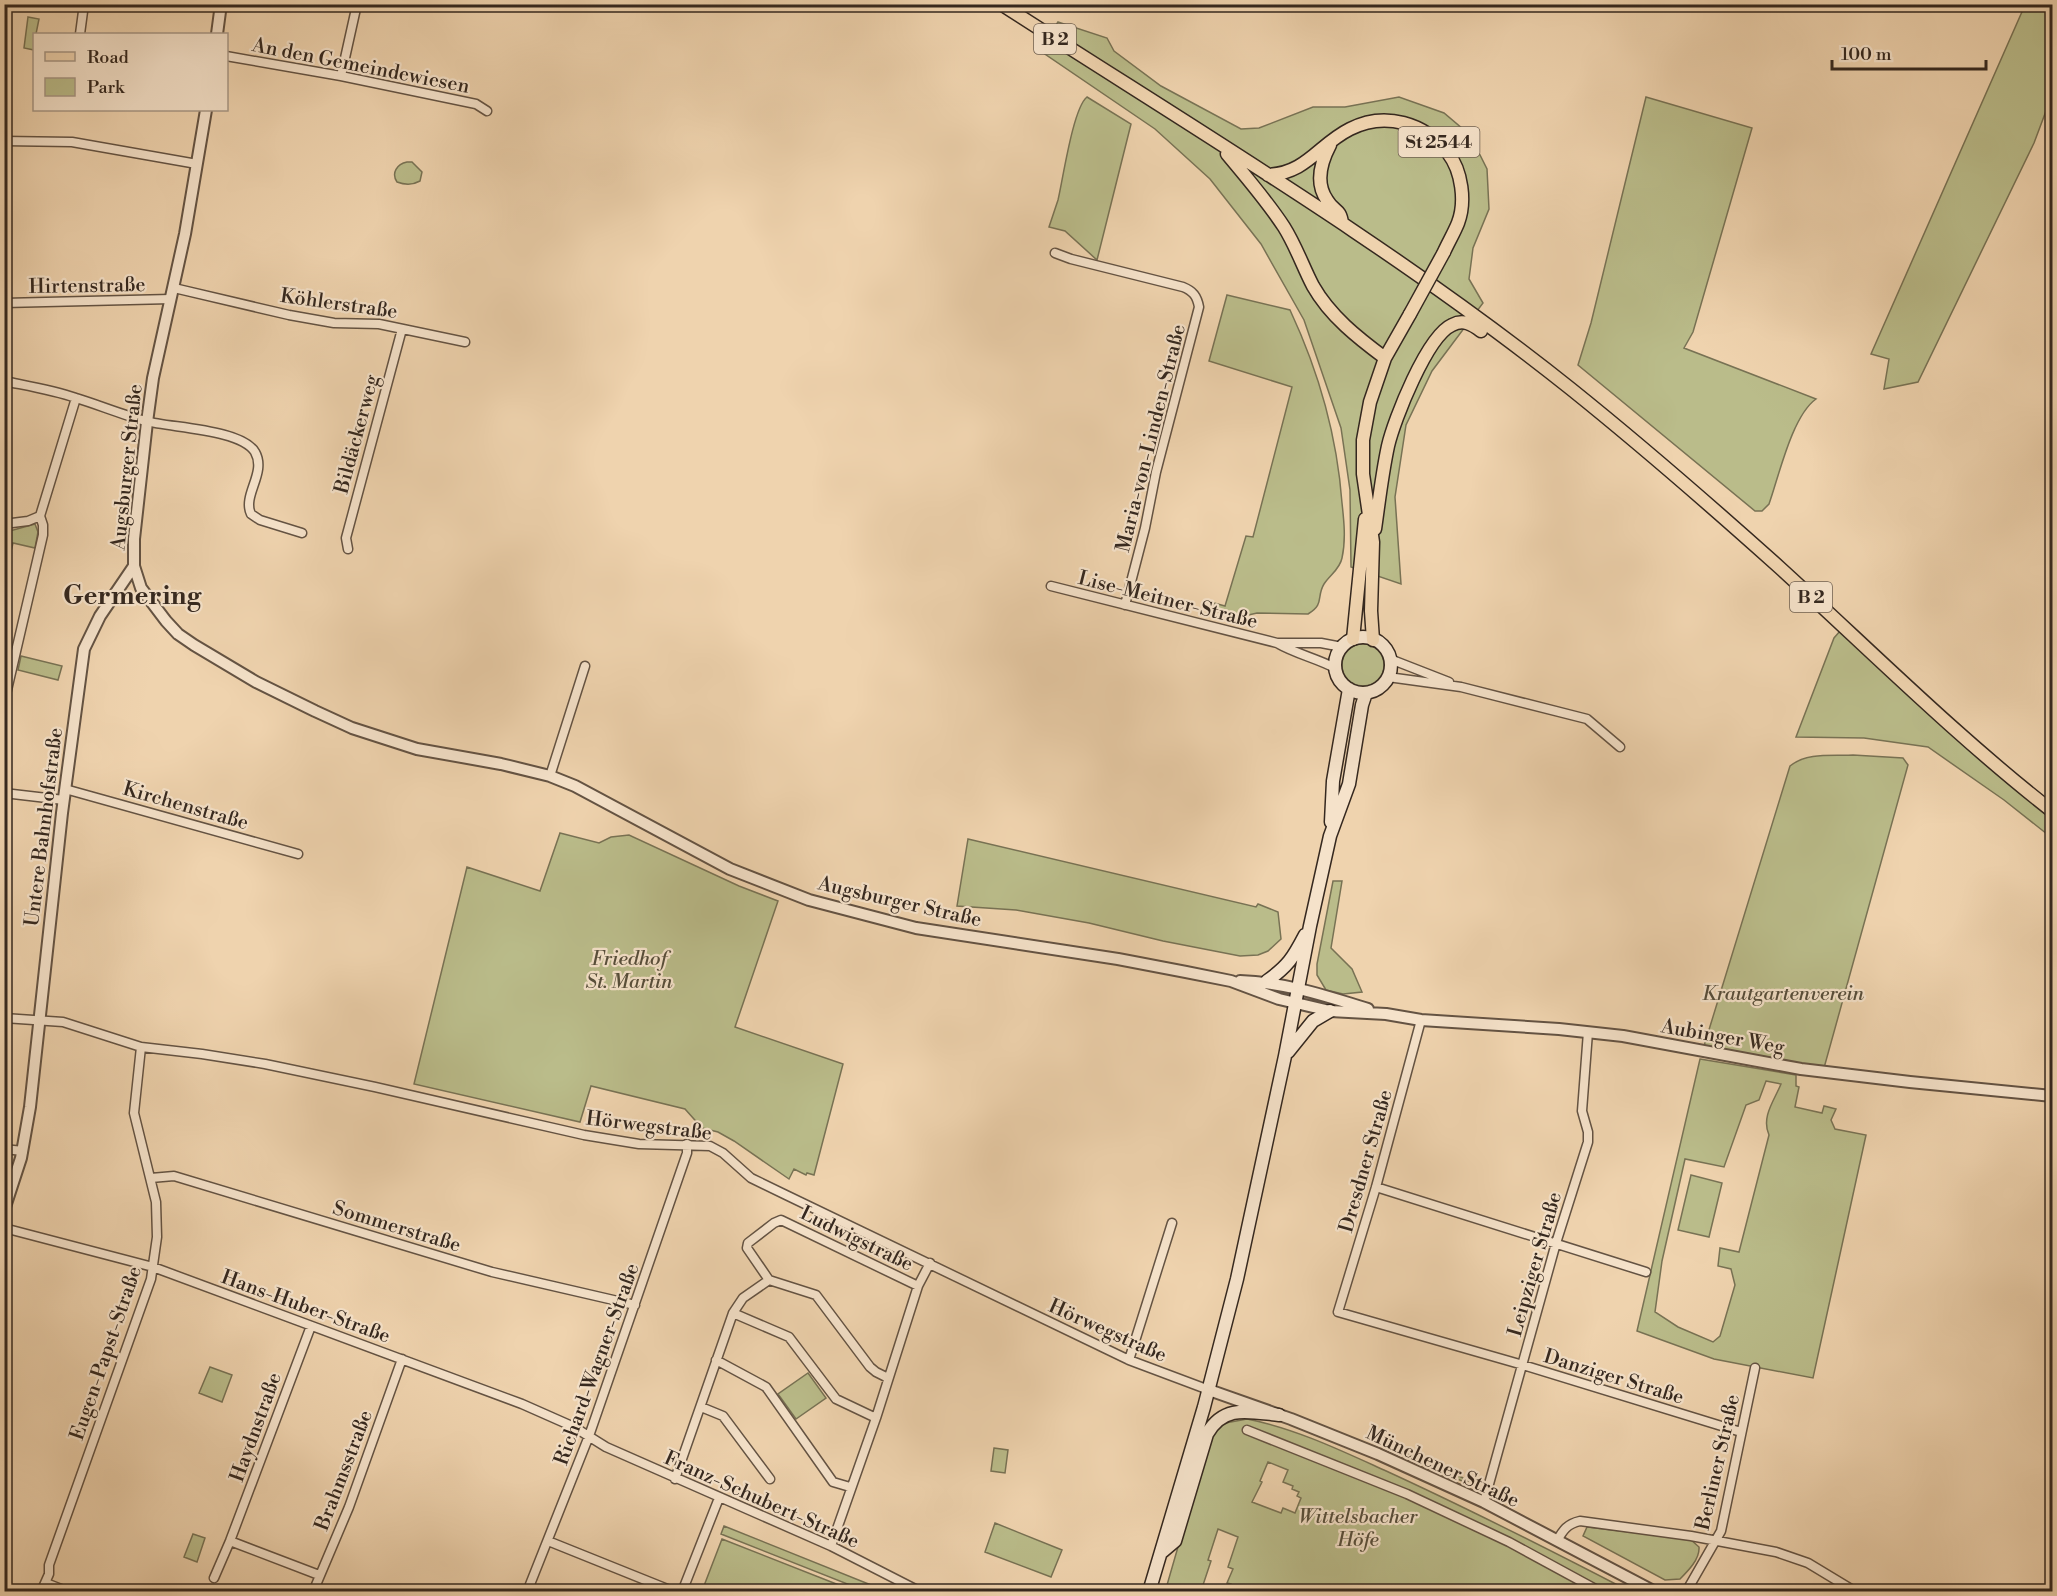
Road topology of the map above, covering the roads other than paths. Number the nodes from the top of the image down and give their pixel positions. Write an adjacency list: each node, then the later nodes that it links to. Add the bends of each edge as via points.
1 (84, 4): 5 (street)
2 (221, 4): 6 (street)
3 (357, 4): 8 (street)
4 (1001, 4): 12 (main road, B 2)
5 (80, 33)
6 (217, 33)
7 (228, 56): 8 (street, An den Gemeindewiesen)
8 (340, 76): 10 (street, An den Gemeindewiesen, via 476,104)
9 (206, 111): 14 (street, Augsburger Straße)
10 (487, 111)
11 (4, 141): 14 (street, via 72,142)
12 (1219, 144): 15 (main road, B 2); 24 (main road, via 1274,212 1330,310)
13 (1330, 144): 15 (main road, via 1291,171); 16 (main road, via 1322,165 1321,188 1340,213); 24 (main road, St 2544, bridge, via 1364,123 1404,122 1442,144 1457,170 1462,200 1458,222)
14 (197, 164): 18 (street, Augsburger Straße)
15 (1268, 175): 16 (main road, B 2)
16 (1342, 224): 22 (main road, B 2)
17 (1055, 253): 36 (street, Maria-von-Linden-Straße, via 1183,287 1196,296 1199,307)
18 (174, 288): 19 (street, Augsburger Straße); 21 (street, Köhlerstraße, via 289,315)
19 (171, 299): 20 (street, Hirtenstraße); 27 (street, Augsburger Straße)
20 (4, 303)
21 (402, 329): 23 (street, Köhlerstraße); 33 (street, Bildäckerweg, via 346,538)
22 (1497, 334): 32 (main road, via 1462,322 1447,328 1432,347 1396,420); 53 (main road, B 2, via 1653,457 1957,732)
23 (465, 342)
24 (1385, 358): 28 (main road, St 2544, via 1370,402 1363,440)
25 (4, 381): 26 (street)
26 (76, 398): 27 (street); 29 (street)
27 (147, 422): 31 (street, via 215,433 245,443 256,454 259,467 249,504 251,514); 34 (street, Augsburger Straße)
28 (1367, 506): 32 (main road, St 2544); 37 (main road, St 2544)
29 (40, 516): 30 (street); 48 (street, via 43,535)
30 (4, 524)
31 (302, 533)
32 (1373, 542): 38 (main road, St 2544)
33 (348, 549)
34 (134, 566): 50 (street, Augsburger Straße, via 146,596 178,634 265,687 352,728 408,747); 52 (street, Untere Bahnhofstraße, via 100,616 84,650)
35 (1051, 586): 36 (street, Lise-Meitner-Straße)
36 (1125, 605): 39 (street, Lise-Meitner-Straße)
37 (1353, 639): 38 (main road); 40 (main road)
38 (1373, 640): 41 (main road, via 1386,650)
39 (1277, 643): 40 (street, Lise-Meitner-Straße); 43 (street, Lise-Meitner-Straße)
40 (1342, 647): 43 (main road)
41 (1390, 659): 44 (main road); 45 (street)
42 (585, 666): 50 (street)
43 (1335, 668): 46 (main road)
44 (1388, 677): 45 (street); 47 (main road, via 1380,687)
45 (1461, 687): 49 (street, via 1587,720)
46 (1349, 689): 47 (main road); 54 (main road, via 1333,781)
47 (1366, 693): 54 (main road, via 1349,784)
48 (4, 703)
49 (1620, 747)
50 (550, 776): 57 (street, Augsburger Straße, via 730,869 809,900 916,928)
51 (4, 793): 52 (street, Kirchenstraße)
52 (64, 795): 55 (street, Kirchenstraße); 64 (street, Untere Bahnhofstraße)
53 (2052, 812)
54 (1330, 836): 56 (main road)
55 (298, 854)
56 (1310, 926): 58 (main road, via 1290,962); 59 (main road)
57 (1231, 981): 58 (street, Augsburger Straße); 60 (street, Augsburger Straße)
58 (1266, 981): 59 (street, Augsburger Straße)
59 (1299, 989): 60 (main road); 62 (street, Aubinger Weg)
60 (1296, 1003): 61 (street, Aubinger Weg); 68 (main road)
61 (1330, 1011): 62 (street, Aubinger Weg); 68 (main road, via 1313,1021)
62 (1386, 1014): 65 (street, Aubinger Weg)
63 (4, 1018): 64 (street, Hörwegstraße)
64 (39, 1020): 67 (street, Hörwegstraße, via 63,1022); 72 (street, Untere Bahnhofstraße)
65 (1420, 1020): 66 (street, Aubinger Weg); 74 (street, Dresdner Straße)
66 (1588, 1032): 69 (street, Aubinger Weg, via 1801,1069); 78 (street, Leipziger Straße, via 1582,1111 1588,1137)
67 (141, 1047): 70 (street, Hörwegstraße, via 265,1064 584,1135 639,1144); 73 (street, Eugen-Papst-Straße, via 134,1113)
68 (1285, 1056): 94 (main road)
69 (2052, 1096)
70 (687, 1144): 79 (street, Hörwegstraße, via 715,1147 751,1178); 84 (street, Richard-Wagner-Straße)
71 (4, 1149): 72 (street)
72 (23, 1151): 75 (street, Untere Bahnhofstraße)
73 (151, 1178): 80 (street, Eugen-Papst-Straße, via 157,1220); 84 (street, Sommerstraße, via 174,1176 498,1274)
74 (1376, 1187): 78 (street); 85 (street, Dresdner Straße)
75 (4, 1210)
76 (1172, 1223): 90 (street)
77 (4, 1228): 80 (street, Hans-Huber-Straße)
78 (1556, 1243): 81 (street); 91 (street, Leipziger Straße)
79 (930, 1263): 83 (street, Ludwigstraße); 90 (street, Hörwegstraße)
80 (153, 1267): 87 (street, Hans-Huber-Straße); 114 (street, Eugen-Papst-Straße)
81 (1646, 1272)
82 (769, 1280): 83 (street, Ludwigstraße, via 747,1248 748,1243 781,1220); 86 (street, via 743,1298); 93 (street, via 816,1295 873,1370)
83 (918, 1286): 93 (street, Ludwigstraße)
84 (635, 1305): 100 (street, Richard-Wagner-Straße)
85 (1338, 1311): 91 (street, Danziger Straße)
86 (733, 1313): 89 (street); 97 (street, via 789,1337 836,1399)
87 (310, 1326): 88 (street, Hans-Huber-Straße); 107 (street, Haydnstraße)
88 (402, 1359): 100 (street, Hans-Huber-Straße, via 522,1404); 112 (street, Brahmsstraße)
89 (716, 1360): 95 (street); 103 (street, via 766,1387 833,1482)
90 (1130, 1360): 94 (street, Hörwegstraße)
91 (1523, 1365): 99 (street, Danziger Straße); 105 (street, Leipziger Straße)
92 (1755, 1368): 99 (street, Berliner Straße)
93 (888, 1378): 97 (street, Ludwigstraße)
94 (1209, 1390): 96 (street, Münchener Straße); 111 (main road)
95 (701, 1407): 101 (street); 102 (street, via 723,1416)
96 (1279, 1414): 105 (street, Münchener Straße); 111 (main road, via 1239,1412 1216,1420 1207,1434 1175,1541)
97 (876, 1418): 103 (street, Ludwigstraße)
98 (1247, 1430): 123 (street, Münchener Straße, via 1407,1494)
99 (1741, 1432): 106 (street, Berliner Straße)
100 (589, 1436): 101 (street, Franz-Schubert-Straße); 108 (street, Richard-Wagner-Straße)
101 (675, 1479): 104 (street, Franz-Schubert-Straße)
102 (770, 1479)
103 (850, 1487): 110 (street, Ludwigstraße)
104 (719, 1498): 110 (street, Franz-Schubert-Straße); 121 (street)
105 (1484, 1502): 109 (street, Münchener Straße)
106 (1716, 1540): 109 (street, via 1580,1521 1564,1528); 125 (street, Berliner Straße); 126 (street, via 1808,1563)
107 (230, 1541): 112 (street); 113 (street, Haydnstraße)
108 (548, 1541): 119 (street, Richard-Wagner-Straße); 120 (street)
109 (1557, 1541): 124 (street, Münchener Straße)
110 (831, 1546): 115 (street, Franz-Schubert-Straße)
111 (1161, 1553): 122 (main road)
112 (320, 1575): 118 (street, Brahmsstraße)
113 (214, 1578)
114 (46, 1583): 116 (street, Eugen-Papst-Straße); 117 (street)
115 (917, 1590)
116 (41, 1592)
117 (69, 1592)
118 (312, 1592)
119 (527, 1592)
120 (675, 1592)
121 (682, 1592)
122 (1149, 1592)
123 (1601, 1592)
124 (1655, 1592)
125 (1686, 1592)
126 (1856, 1592)

